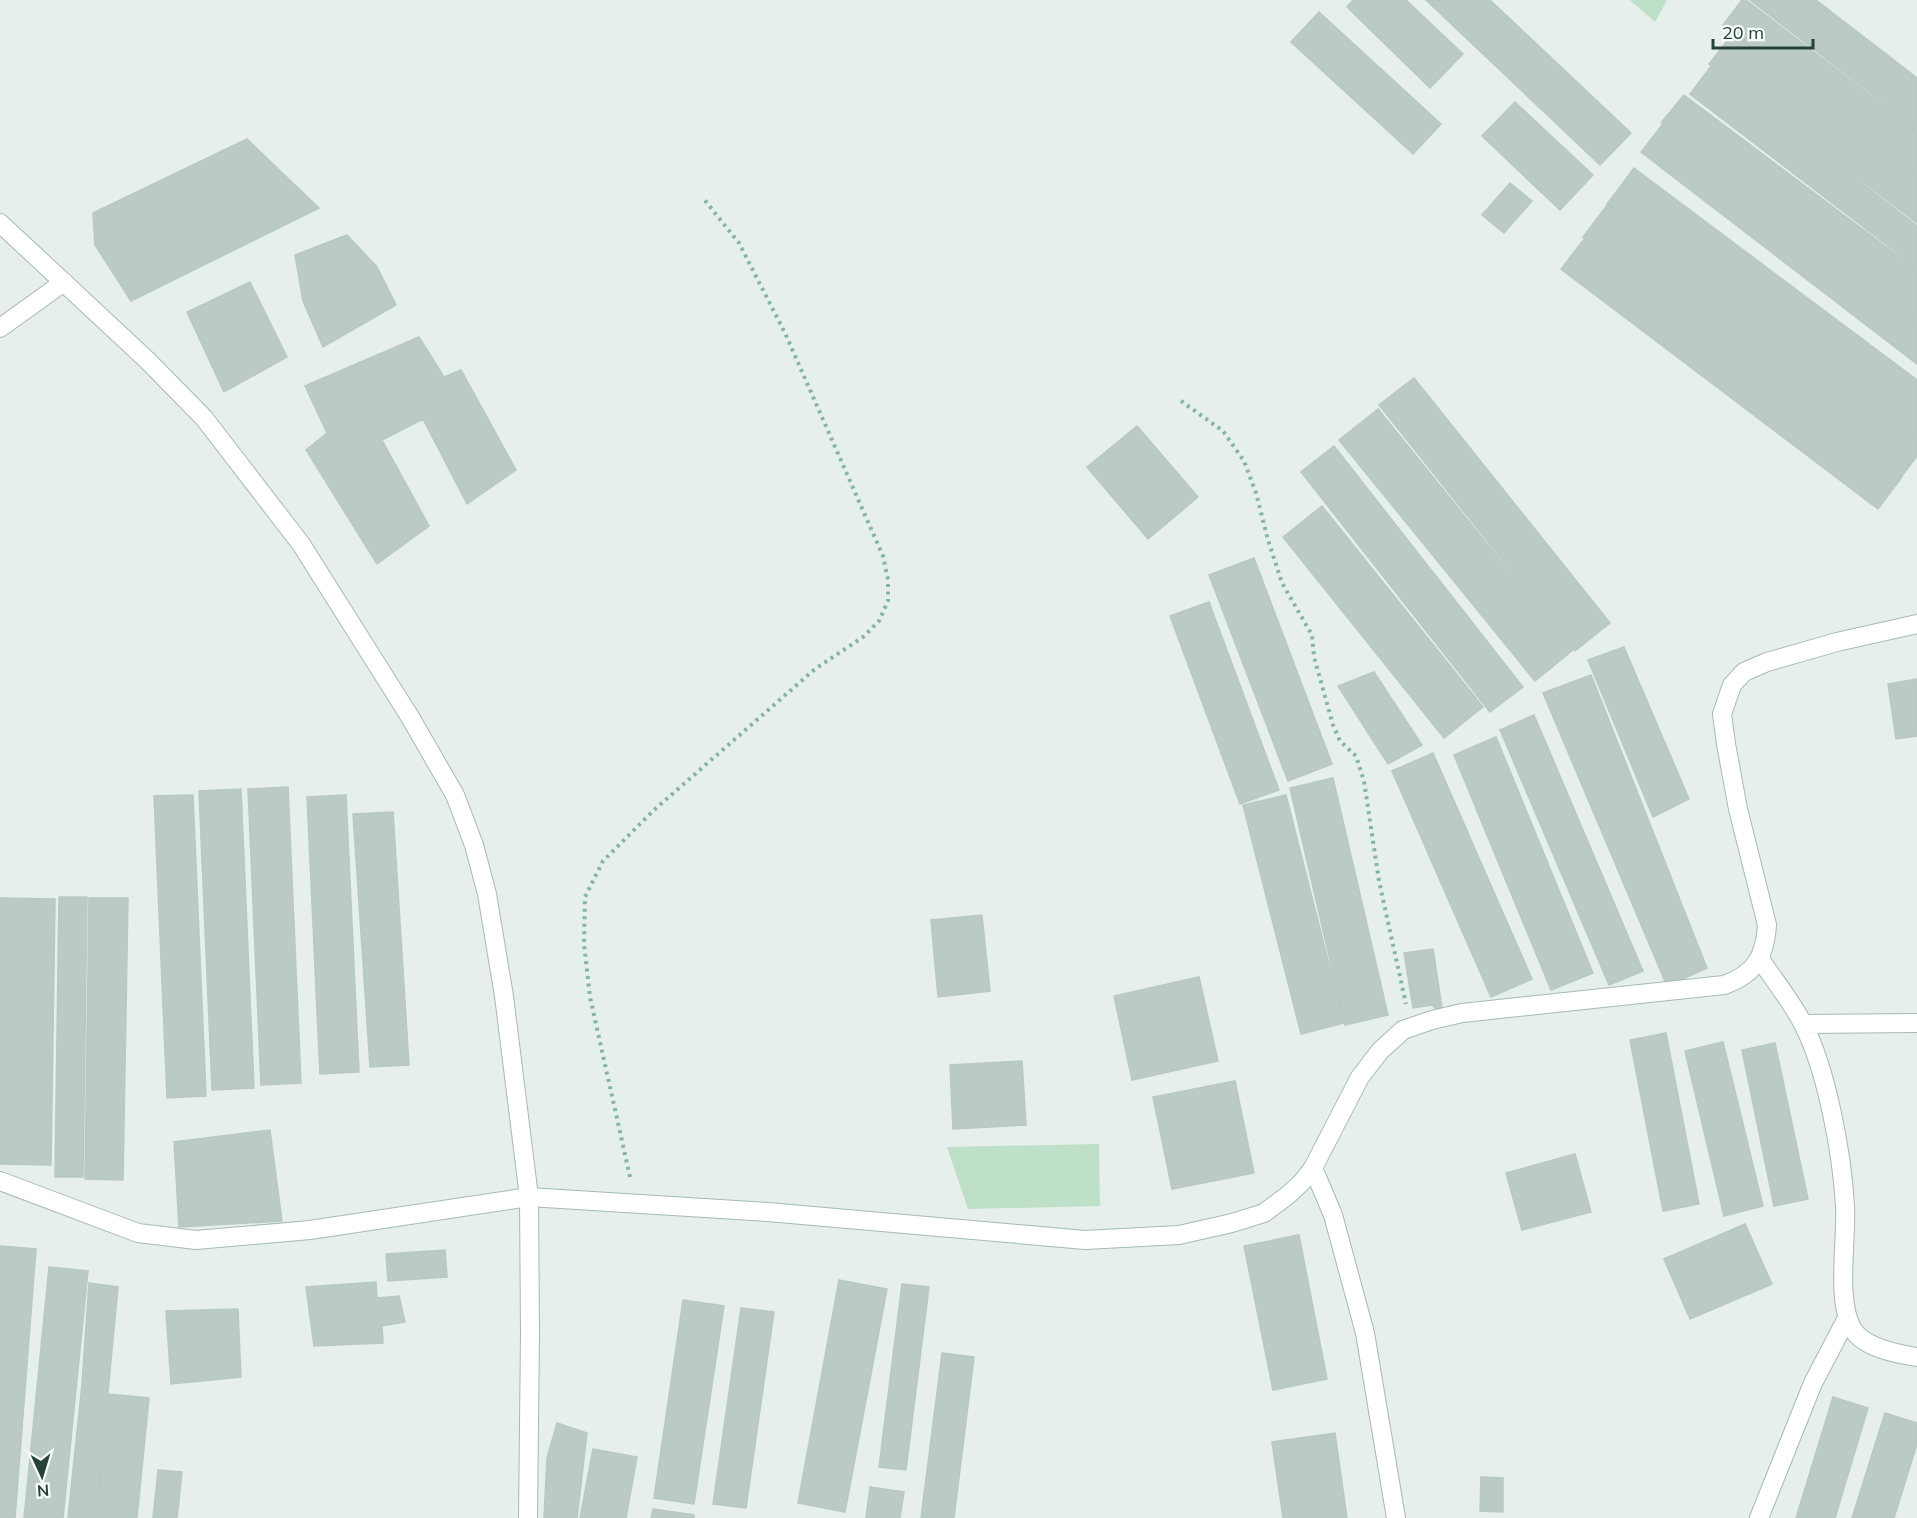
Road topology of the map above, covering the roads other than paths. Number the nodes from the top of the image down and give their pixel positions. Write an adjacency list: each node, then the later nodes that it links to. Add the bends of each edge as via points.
1 (0, 223): 2 (street)
2 (64, 282): 3 (street); 10 (street, via 204,418 301,544 455,795 487,894)
3 (0, 328)
4 (1917, 624): 5 (street, via 1759,664 1738,678 1728,694 1722,714 1731,779 1767,925)
5 (1760, 959): 7 (street); 8 (street, via 1752,969 1724,985 1462,1013 1408,1028 1380,1051 1360,1077)
6 (1917, 1023): 7 (street)
7 (1803, 1024): 11 (street, via 1822,1071 1837,1144 1845,1206)
8 (1313, 1168): 10 (street, via 1264,1213 1179,1235 1086,1240 768,1212); 14 (street, via 1333,1215 1365,1333)
9 (0, 1181): 10 (street, via 138,1233 196,1240 309,1230)
10 (529, 1197): 13 (street)
11 (1847, 1317): 12 (street, via 1857,1335 1868,1342); 15 (street, via 1813,1383)
12 (1917, 1357)
13 (528, 1518)
14 (1396, 1518)
15 (1759, 1518)

